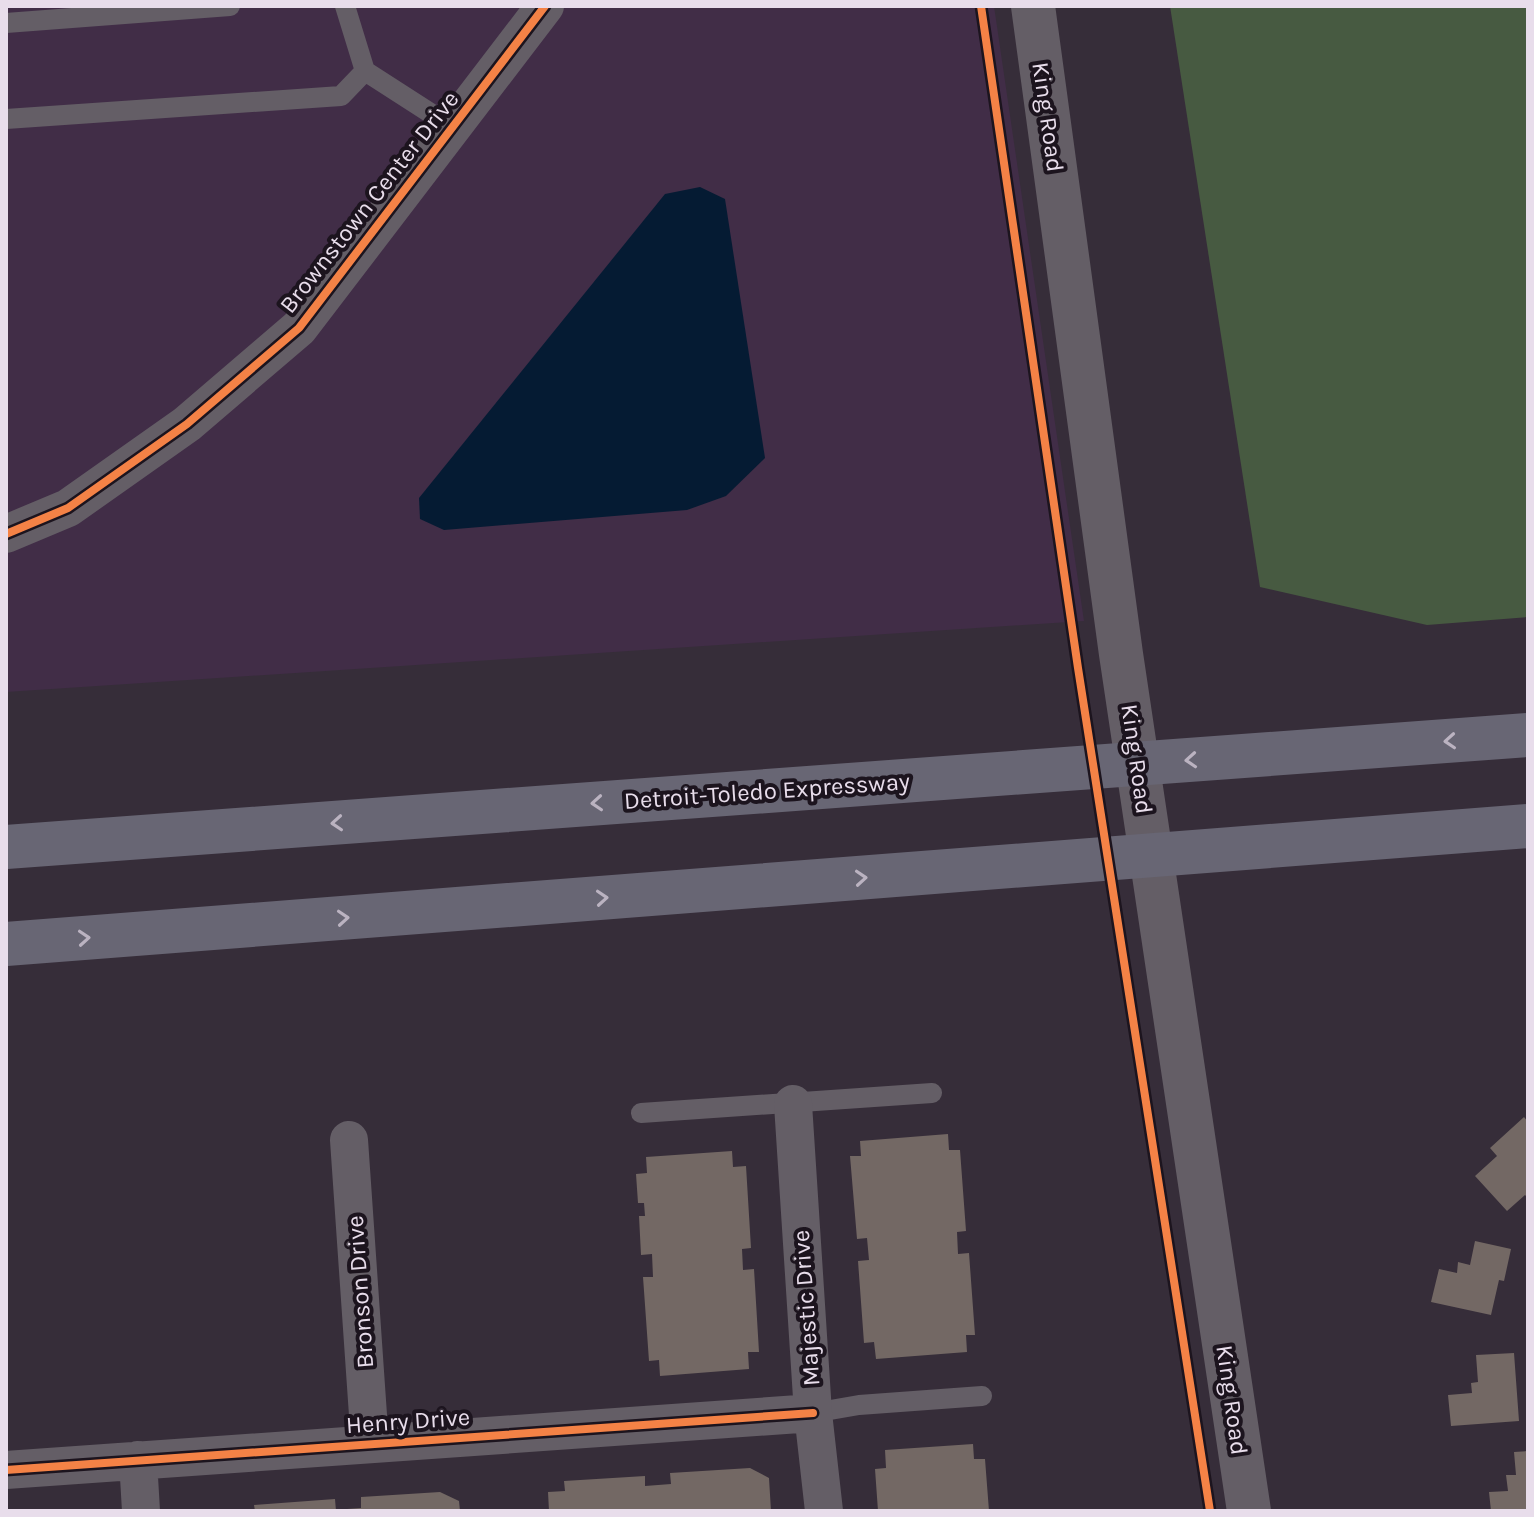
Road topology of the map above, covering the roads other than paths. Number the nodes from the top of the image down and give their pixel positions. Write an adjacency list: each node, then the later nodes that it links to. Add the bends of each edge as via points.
1 (230, 6): 5 (lane)
2 (345, 6): 6 (lane)
3 (545, 6): 8 (street, Brownstown Center Drive)
4 (1033, 6): 25 (main road, King Road, via 1121,654)
5 (6, 23)
6 (365, 71): 7 (lane, via 341,96); 8 (lane)
7 (6, 119)
8 (452, 127): 9 (street, Brownstown Center Drive, via 299,328 175,433 68,508)
9 (6, 534)
10 (1528, 735): 12 (highway, Detroit-Toledo Expressway, one-way to 12)
11 (1510, 827): 13 (highway, one-way to 11)
12 (6, 847)
13 (6, 944)
14 (932, 1093): 15 (lane)
15 (793, 1104): 16 (lane); 19 (street, Majestic Drive)
16 (641, 1113)
17 (349, 1140): 20 (street, Bronson Drive)
18 (982, 1396): 19 (lane)
19 (813, 1413): 20 (street, Henry Drive); 24 (street, Majestic Drive)
20 (370, 1444): 21 (street, Henry Drive)
21 (138, 1460): 22 (street, Henry Drive); 23 (street)
22 (6, 1470)
23 (141, 1511)
24 (824, 1511)
25 (1249, 1511)

